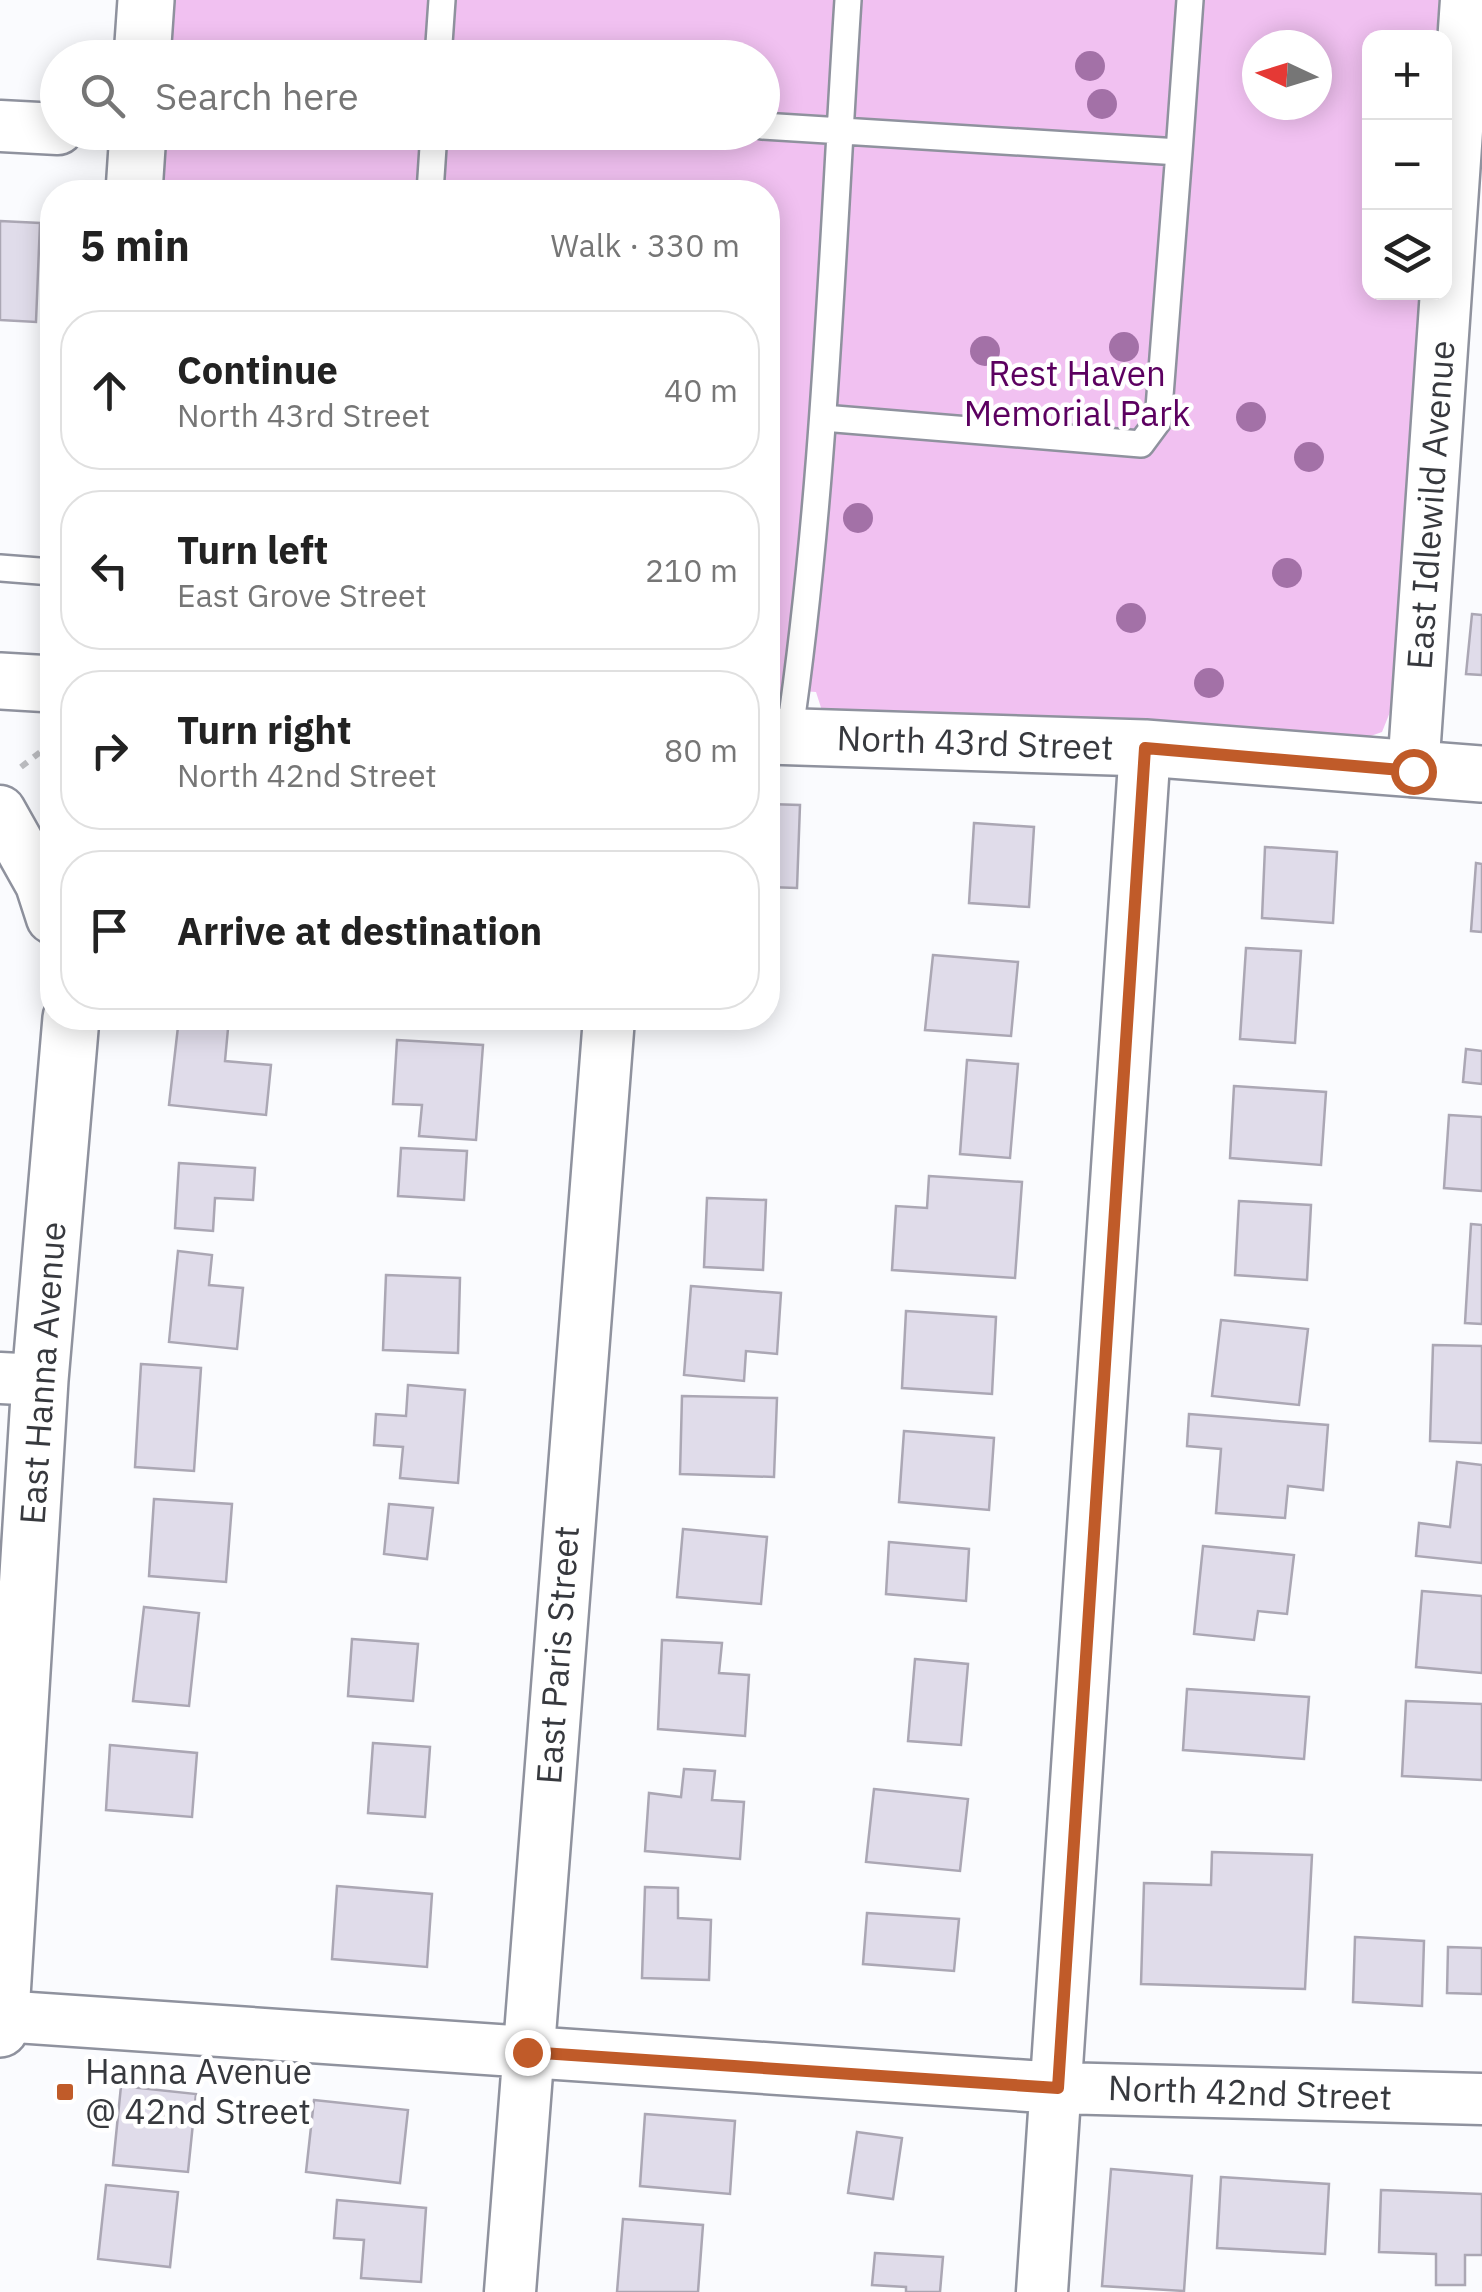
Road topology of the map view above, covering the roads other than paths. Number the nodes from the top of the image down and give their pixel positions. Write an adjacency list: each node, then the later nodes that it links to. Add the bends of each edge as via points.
1 (146, 0): 6 (street)
2 (442, 0): 7 (lane)
3 (848, 0): 11 (lane)
4 (1190, 0): 14 (lane)
5 (1466, 0): 25 (street, East Idlewild Avenue)
6 (143, 40)
7 (439, 40)
8 (0, 126): 10 (street)
9 (780, 127): 11 (lane)
10 (40, 128)
11 (840, 132): 14 (lane); 17 (lane)
12 (137, 150): 15 (street)
13 (433, 150): 16 (lane)
14 (1178, 152): 17 (lane, via 1158,421 1142,444)
15 (135, 180)
16 (431, 180)
17 (823, 418): 22 (lane, via 798,672)
18 (0, 568): 19 (lane)
19 (40, 571)
20 (0, 681): 21 (street)
21 (40, 683)
22 (780, 730)
23 (780, 736): 24 (street, North 43rd Street)
24 (1145, 748): 25 (street, North 43rd Street); 35 (street)
25 (1413, 771): 26 (street, North 43rd Street)
26 (1482, 774)
27 (0, 811): 28 (street)
28 (40, 882)
29 (69, 1030): 31 (street, East Hanna Avenue)
30 (607, 1030): 34 (street, East Paris Street)
31 (20, 1379): 32 (street, East Hanna Avenue)
32 (0, 2016): 33 (street, East Hanna Avenue); 34 (street, North 42nd Street)
33 (0, 2029)
34 (527, 2052): 35 (street, North 42nd Street); 37 (street, East Paris Street)
35 (1058, 2088): 36 (street, North 42nd Street); 38 (street)
36 (1482, 2100)
37 (510, 2292)
38 (1042, 2292)

